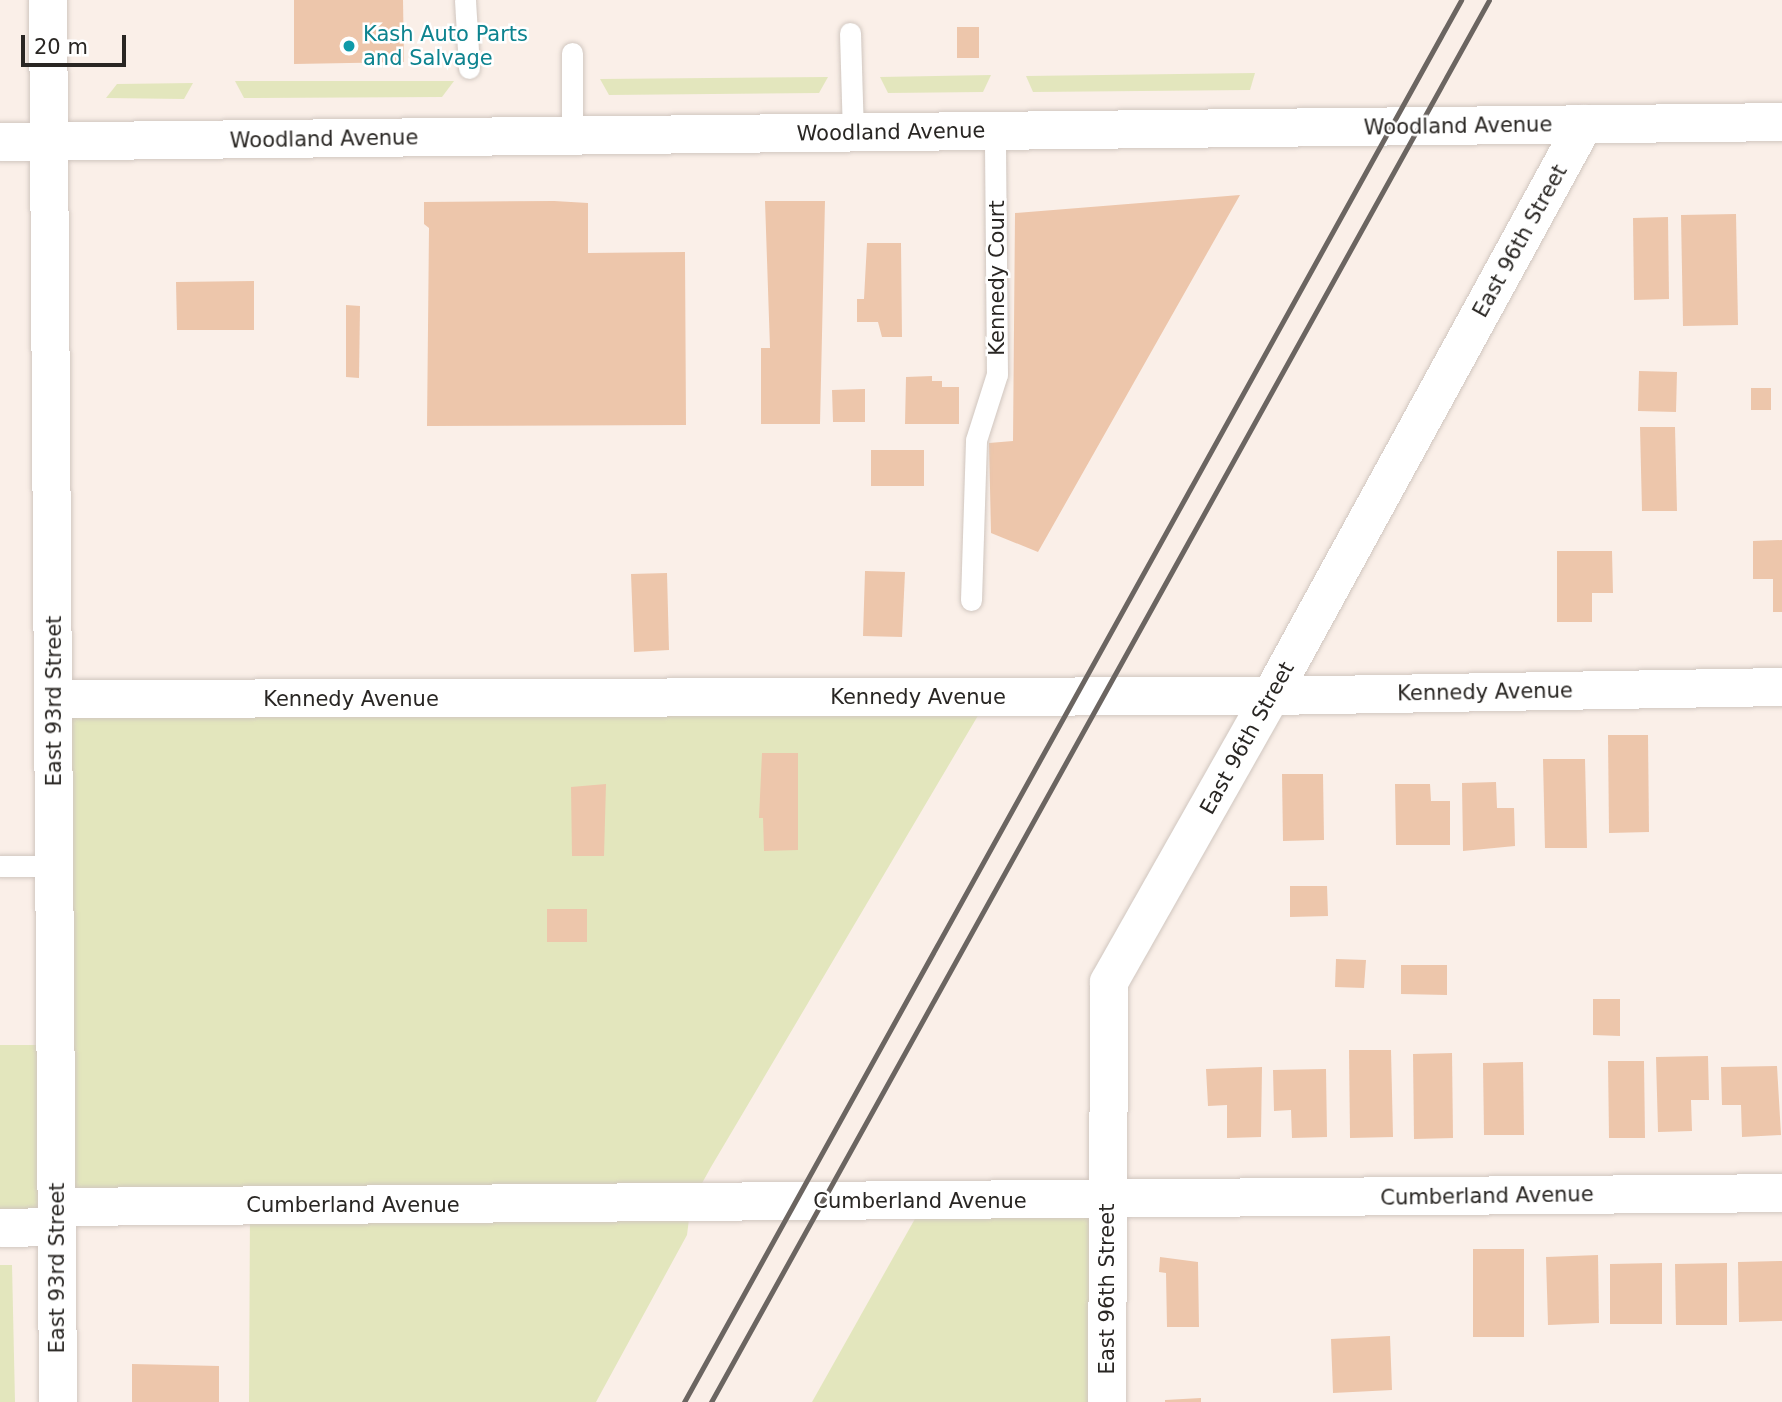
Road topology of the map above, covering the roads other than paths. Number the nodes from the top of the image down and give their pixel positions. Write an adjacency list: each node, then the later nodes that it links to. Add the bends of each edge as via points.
1 (48, 0): 11 (street, East 93rd Street)
2 (465, 0): 5 (lane)
3 (850, 33): 9 (lane)
4 (572, 53): 10 (lane)
5 (469, 68)
6 (1782, 122): 7 (street, Woodland Avenue)
7 (1584, 124): 8 (street, Woodland Avenue); 15 (street, East 96th Street)
8 (995, 131): 9 (street, Woodland Avenue); 13 (lane, Kennedy Court, via 997,374 975,440)
9 (853, 134): 10 (street, Woodland Avenue)
10 (572, 135): 11 (street, Woodland Avenue)
11 (47, 141): 12 (street, Woodland Avenue); 16 (street, East 93rd Street)
12 (0, 142)
13 (971, 600)
14 (1782, 687): 15 (street, Kennedy Avenue)
15 (1271, 696): 16 (street, Kennedy Avenue); 20 (street, East 96th Street, via 1109,982)
16 (54, 699): 18 (street, East 93rd Street)
17 (0, 866): 18 (lane)
18 (55, 866): 21 (street, East 93rd Street)
19 (1782, 1193): 20 (street, Cumberland Avenue)
20 (1108, 1200): 21 (street, Cumberland Avenue); 24 (street, East 96th Street)
21 (57, 1217): 22 (street, Cumberland Avenue); 23 (street, East 93rd Street)
22 (0, 1228)
23 (58, 1402)
24 (1107, 1402)

